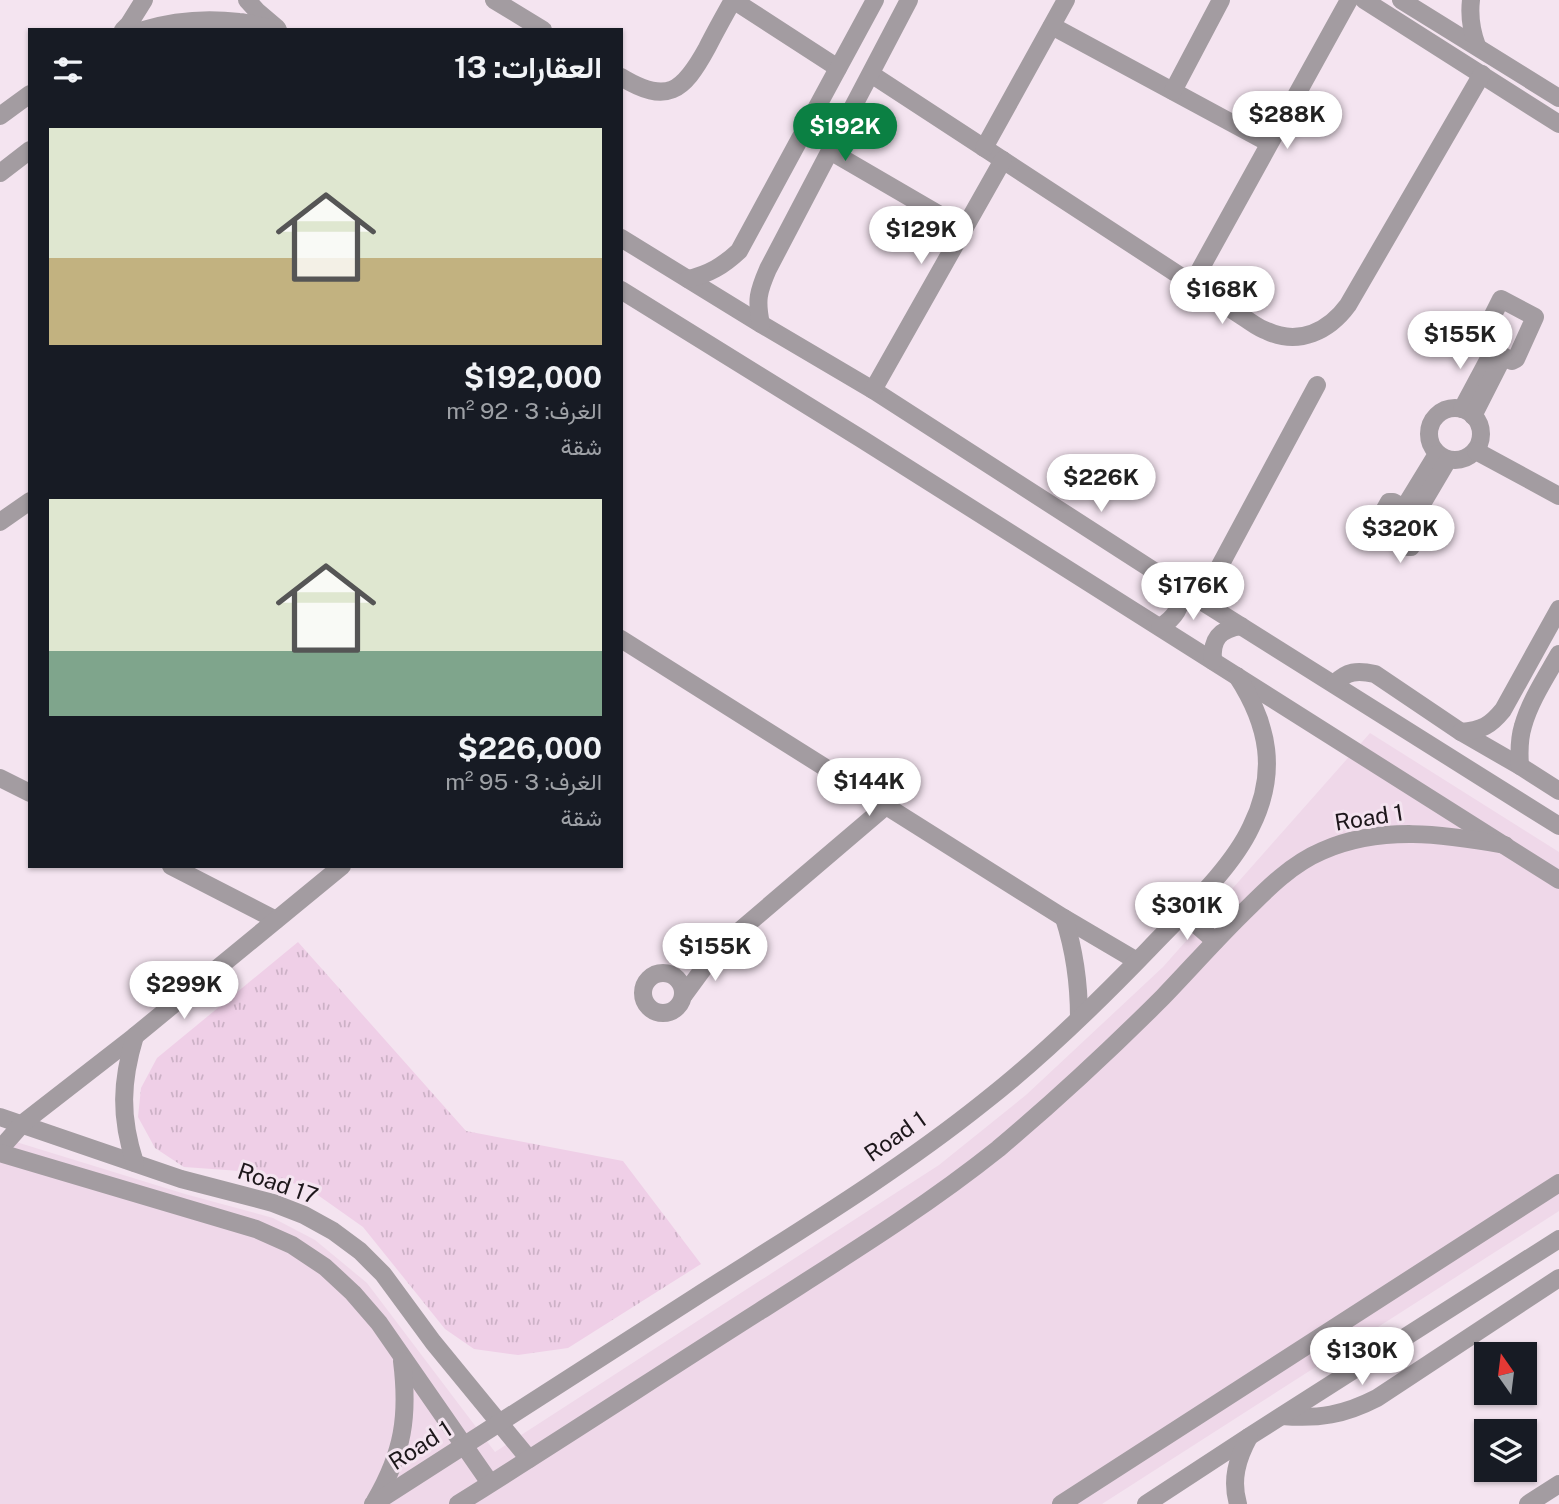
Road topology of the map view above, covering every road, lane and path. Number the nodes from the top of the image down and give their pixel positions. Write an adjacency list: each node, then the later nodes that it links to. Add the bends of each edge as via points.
1 (144, 0): 13 (street)
2 (247, 0): 16 (street)
3 (494, 0): 17 (street)
4 (875, 0): 19 (street)
5 (909, 0): 20 (street)
6 (1066, 0): 12 (street)
7 (1222, 0): 23 (street)
8 (1349, 0): 28 (street)
9 (1364, 0): 21 (street)
10 (1471, 0): 18 (street, via 1471,30)
11 (1413, 2): 18 (street)
12 (1052, 26): 23 (street); 29 (street)
13 (125, 28)
14 (149, 28): 15 (street, via 197,20)
15 (269, 28)
16 (277, 28)
17 (540, 28)
18 (1478, 46): 25 (street)
19 (838, 68): 22 (street, via 733,0 686,81 659,92 643,90); 36 (street, via 739,251 724,265)
20 (871, 74): 29 (street); 30 (street)
21 (1482, 74): 27 (street); 37 (street, via 1348,305 1330,325 1306,335 1279,335)
22 (623, 78)
23 (1173, 91): 28 (street)
24 (28, 95): 26 (street)
25 (1559, 97)
26 (0, 116)
27 (1559, 124)
28 (1269, 143): 37 (street)
29 (984, 148): 32 (street)
30 (830, 151): 34 (street); 39 (street, via 760,287)
31 (28, 152): 33 (street)
32 (1003, 160): 34 (street); 37 (street)
33 (0, 173)
34 (964, 229): 42 (street)
35 (623, 239): 36 (street)
36 (688, 279): 39 (street)
37 (1192, 284)
38 (623, 291): 54 (street)
39 (761, 324): 42 (street)
40 (1498, 354): 43 (street)
41 (1317, 385): 51 (street)
42 (873, 390): 50 (street)
43 (1468, 412): 44 (street, via 1478,422 1481,436); 45 (street, via 1447,409 1434,417 1429,439)
44 (1476, 451): 45 (street, via 1464,459); 46 (street)
45 (1442, 457): 48 (street)
46 (1559, 496)
47 (28, 502): 49 (street)
48 (1410, 511)
49 (0, 522)
50 (1182, 589): 51 (street); 54 (street, via 1174,616)
51 (1201, 601): 53 (street)
52 (1559, 609): 60 (street, via 1503,710 1492,723)
53 (1241, 626): 57 (street, via 1231,627 1215,640); 59 (street)
54 (1160, 627): 57 (street)
55 (623, 640): 65 (street)
56 (1559, 654): 61 (street, via 1522,727)
57 (1213, 661): 58 (street)
58 (1237, 676): 67 (street); 71 (street, Road 1, via 1264,734 1267,755 1261,802 1239,849)
59 (1334, 684): 60 (street, via 1343,675 1375,674); 66 (street)
60 (1461, 732): 61 (street)
61 (1520, 766): 63 (street)
62 (0, 778): 64 (street)
63 (1559, 791)
64 (28, 792)
65 (886, 806): 72 (street); 75 (street)
66 (1559, 826)
67 (1505, 845): 70 (street); 74 (street, Road 1, via 1429,834 1354,840 1295,866)
68 (175, 868): 73 (street)
69 (340, 868): 73 (street)
70 (1559, 880)
71 (1183, 913): 74 (street); 76 (street, Road 1)
72 (1064, 918): 76 (street); 79 (street, via 1076,966)
73 (276, 920): 80 (street)
74 (1215, 941): 93 (street, Road 1, via 1098,1060 955,1181 872,1240)
75 (717, 950): 77 (street); 78 (street)
76 (1138, 961): 79 (street, Road 1)
77 (662, 972): 78 (street, via 678,978); 78 (street, via 651,976 643,989 651,1010 674,1011)
78 (684, 995)
79 (1079, 1018): 90 (street, Road 1, via 983,1103 898,1164)
80 (135, 1036): 82 (street); 84 (street, via 123,1100)
81 (0, 1116): 82 (street, Road 17)
82 (23, 1124): 83 (street); 84 (street, Road 17)
83 (0, 1151): 88 (street, via 219,1217 292,1245 354,1293)
84 (135, 1163): 90 (street, Road 17, via 274,1202 333,1231 383,1275)
85 (1559, 1183): 98 (street)
86 (1559, 1238): 89 (street)
87 (1559, 1278): 89 (street, via 1355,1409 1331,1416)
88 (401, 1357): 92 (street); 96 (street, via 405,1419 399,1449)
89 (1282, 1416): 91 (street)
90 (499, 1423): 92 (street, Road 1); 93 (street, Road 17)
91 (1250, 1436): 99 (street); 100 (street, via 1235,1475)
92 (464, 1446): 94 (street); 96 (street, Road 1)
93 (528, 1459): 94 (street, Road 1)
94 (490, 1483): 97 (street, Road 1)
95 (1559, 1484): 101 (street)
96 (373, 1504)
97 (458, 1504)
98 (1061, 1504)
99 (1146, 1504)
100 (1238, 1504)
101 (1528, 1504)

